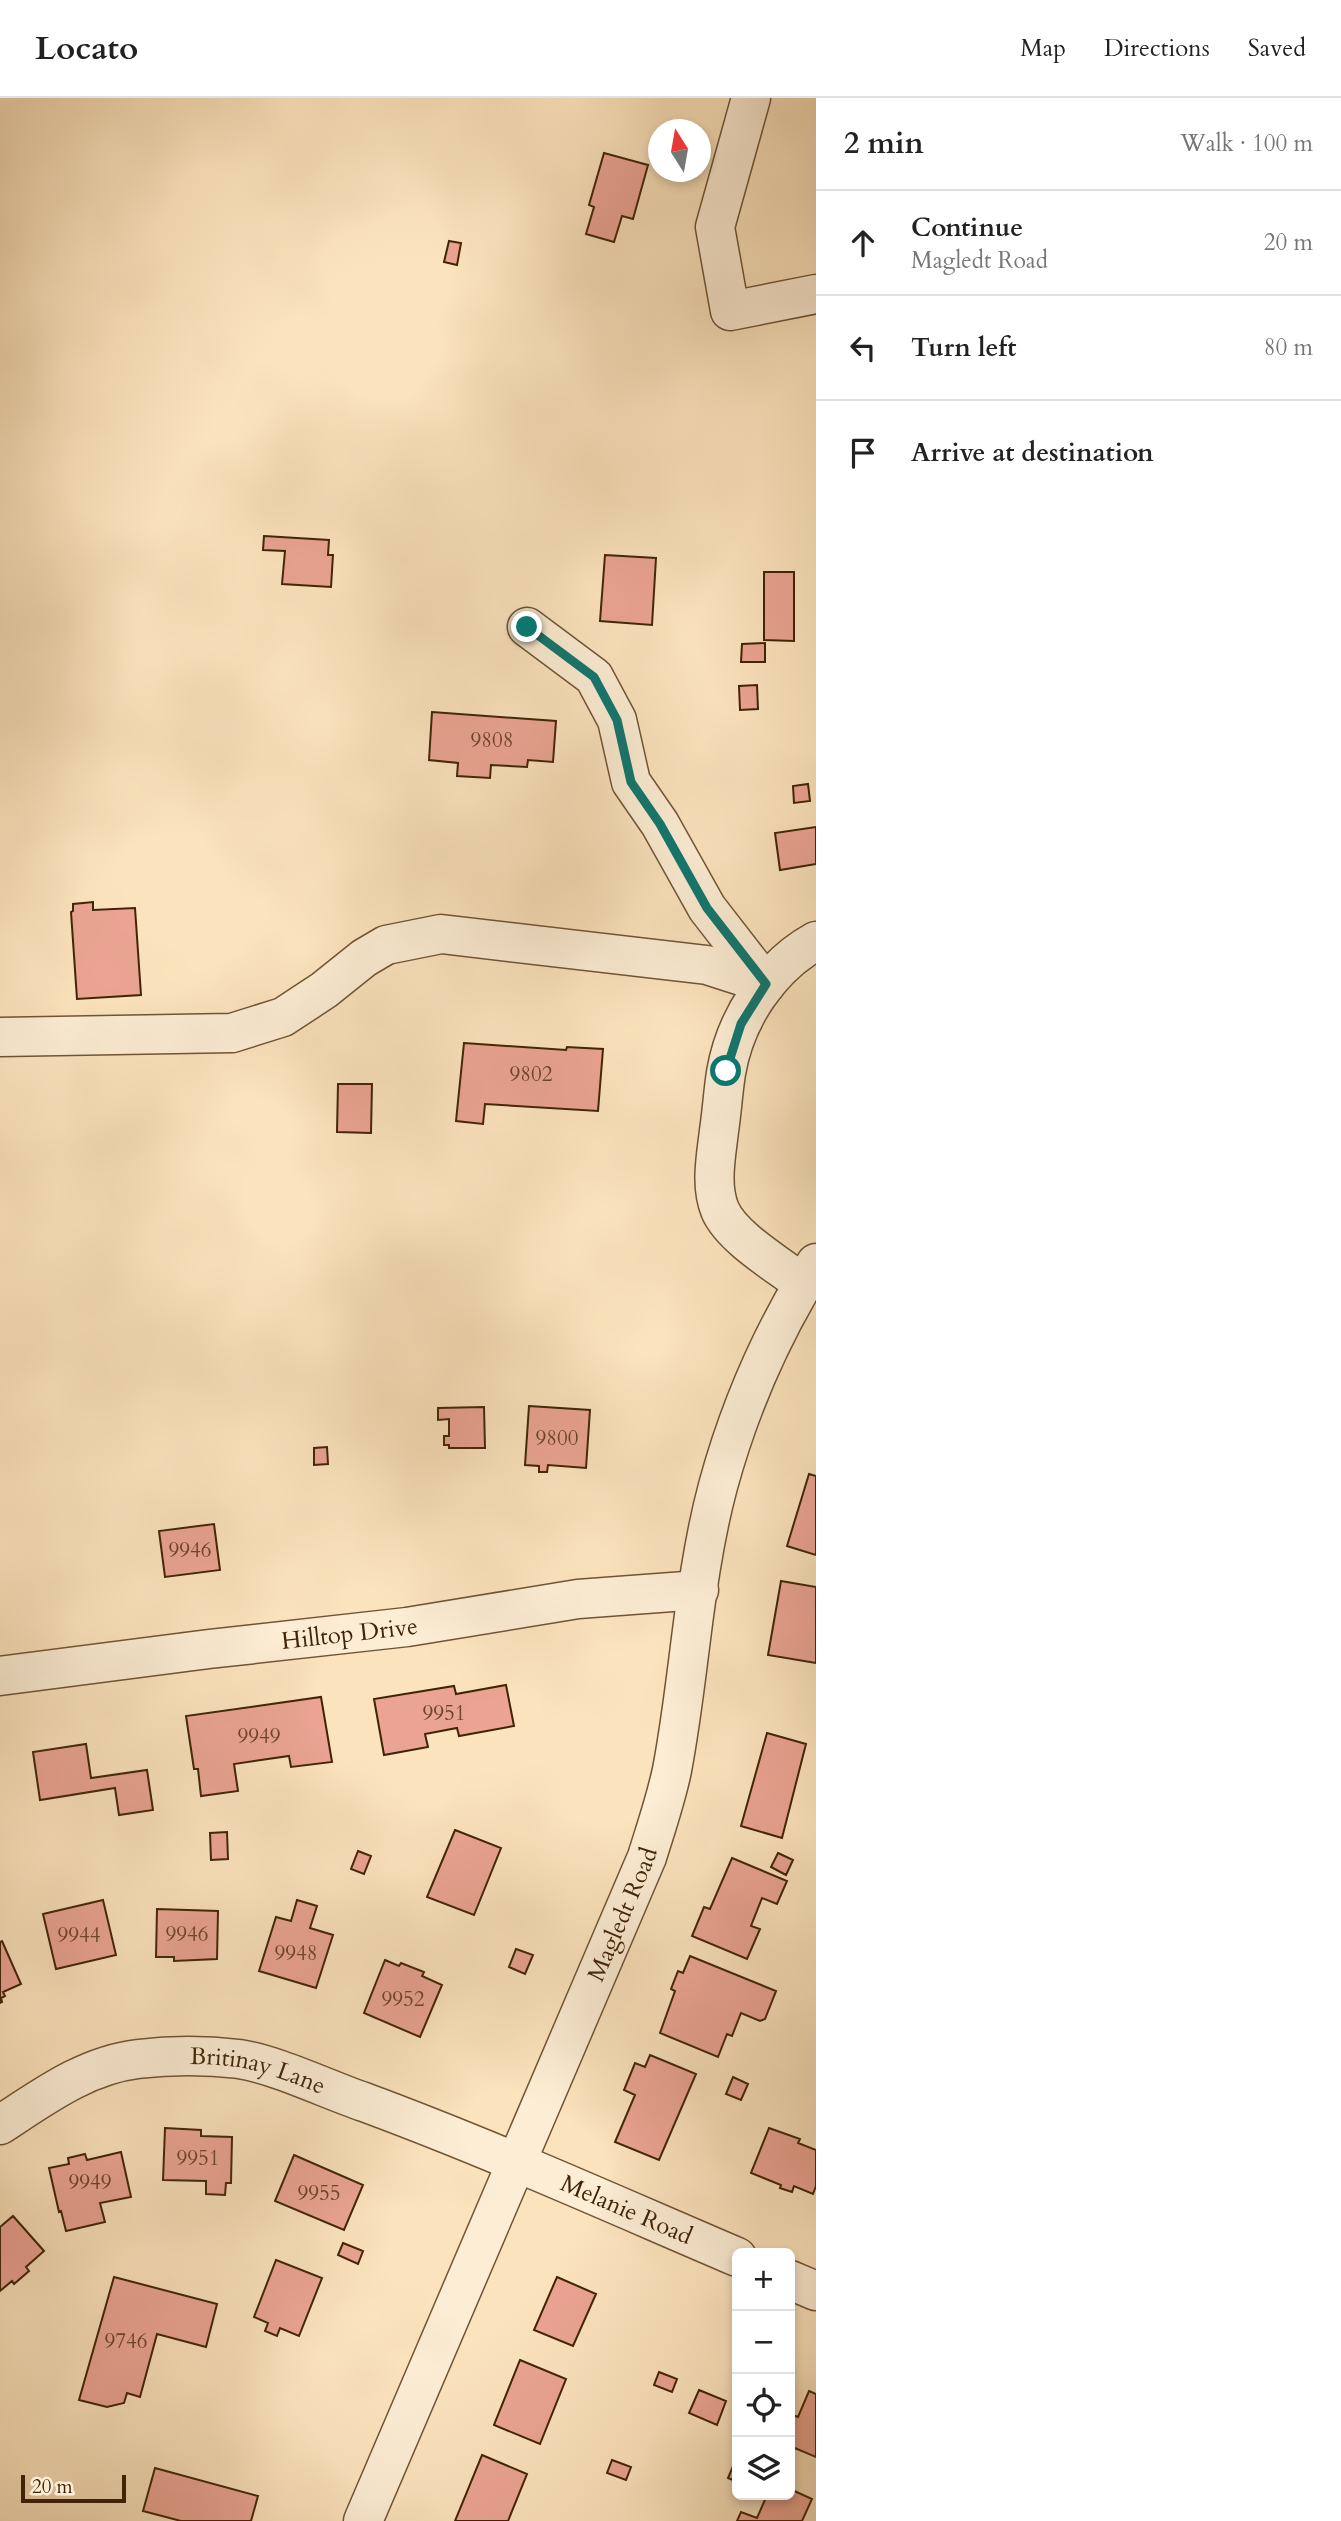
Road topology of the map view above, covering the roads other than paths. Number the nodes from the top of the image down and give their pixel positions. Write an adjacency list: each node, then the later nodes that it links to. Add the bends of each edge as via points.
1 (751, 98): 2 (street, via 715,228 730,311)
2 (816, 294)
3 (527, 627): 5 (street, via 594,677 617,720 631,782 707,908)
4 (816, 941): 5 (street, Magledt Road, via 779,967)
5 (766, 984): 6 (street, via 707,965 441,934 386,945 283,1017 232,1033); 7 (street, Magledt Road, via 741,1024 726,1071 716,1193 733,1228)
6 (0, 1037)
7 (810, 1273): 8 (street, Magledt Road, via 754,1385 732,1441 718,1487)
8 (699, 1590): 9 (street, Hilltop Drive, via 578,1600 407,1627); 11 (street, Magledt Road, via 672,1771 647,1857)
9 (0, 1676)
10 (0, 2125): 11 (street, Britinay Lane, via 80,2076 108,2065 201,2056 241,2060 280,2072 446,2132)
11 (516, 2163): 12 (street, Melanie Road); 15 (street, Magledt Road)
12 (732, 2255)
13 (795, 2282): 14 (street)
14 (816, 2291)
15 (363, 2521)

